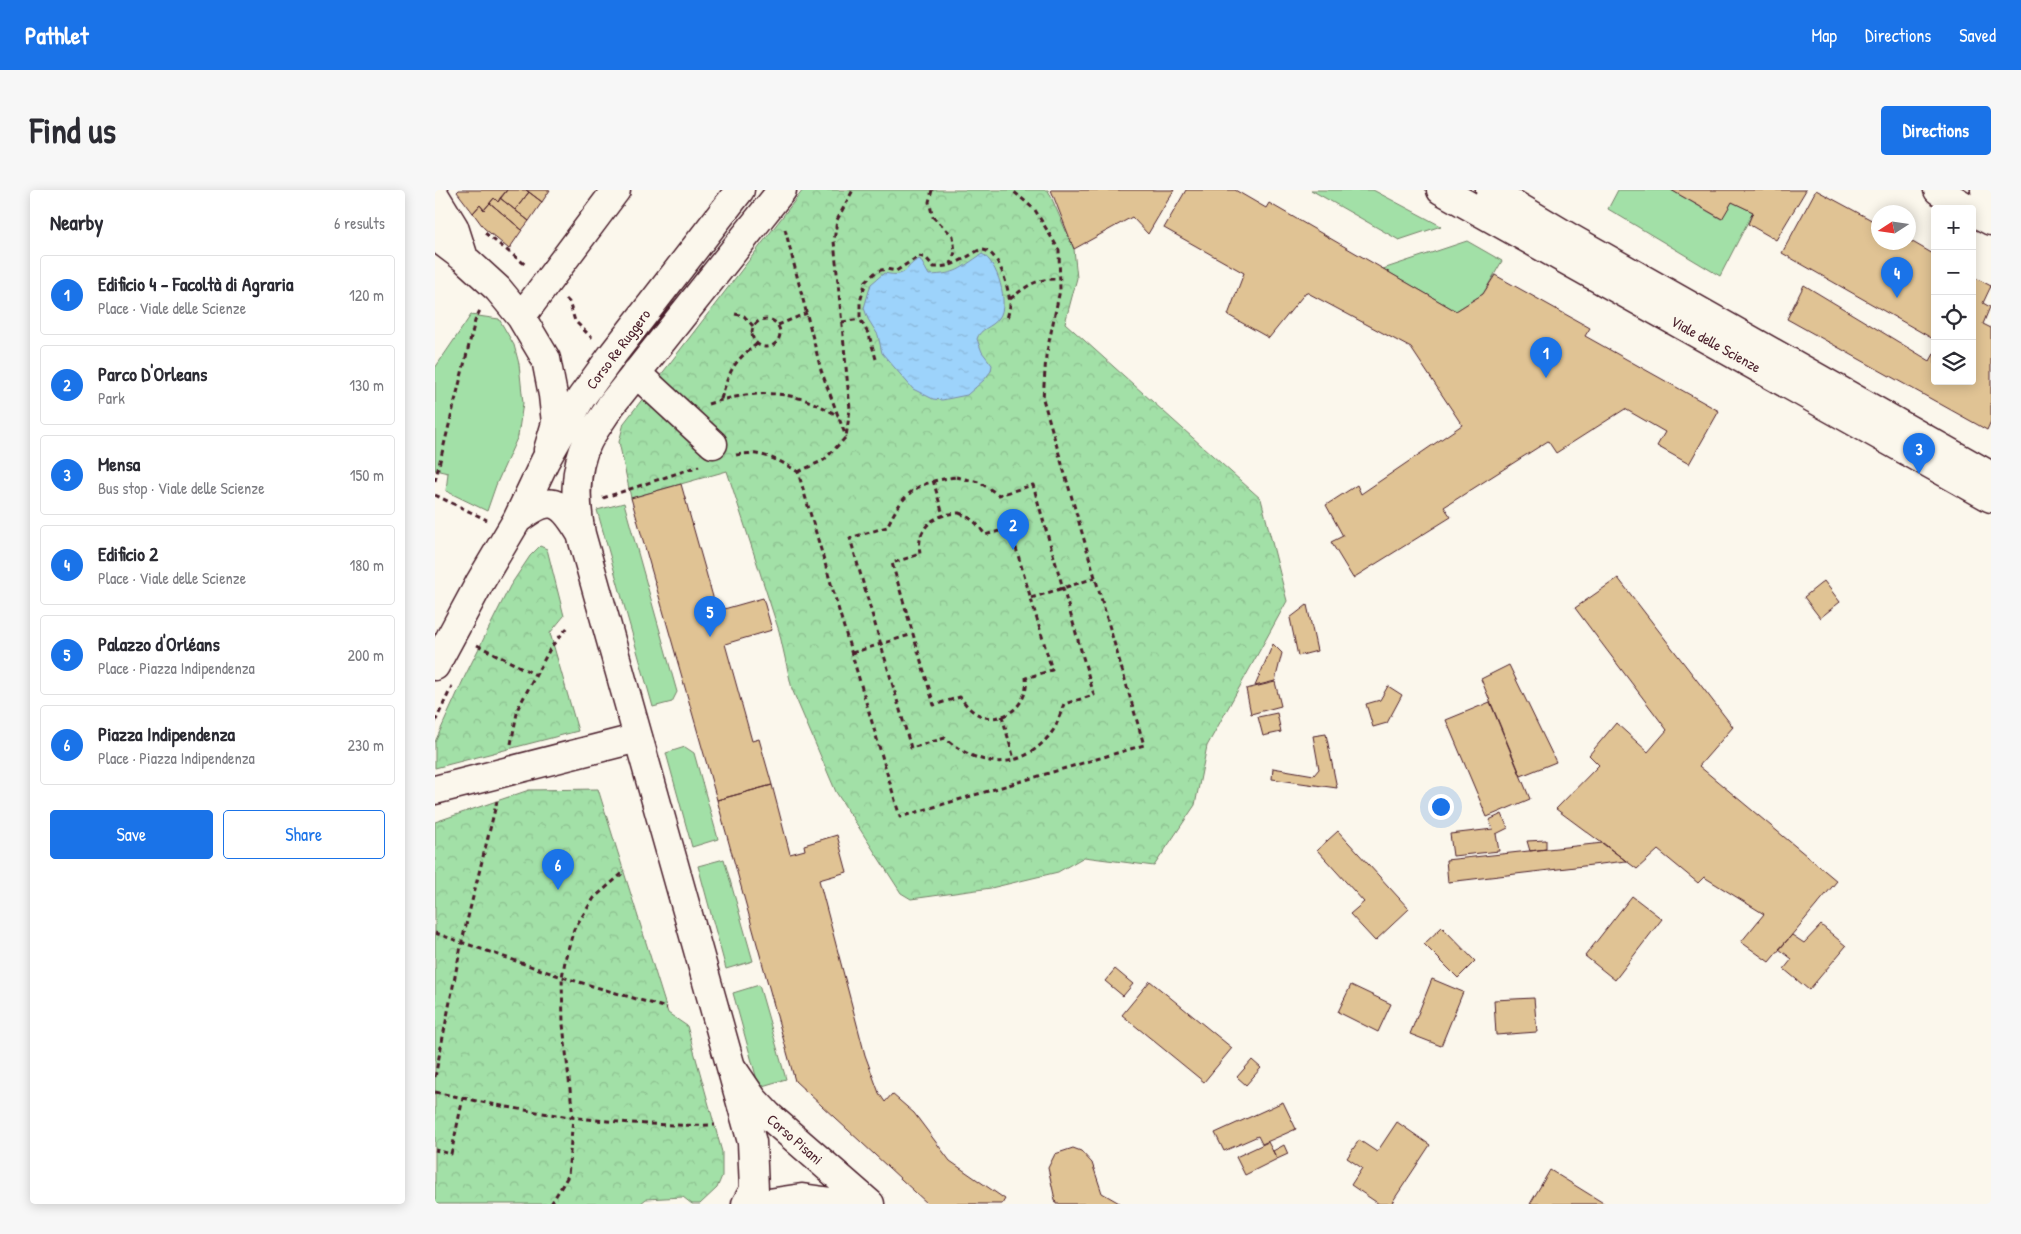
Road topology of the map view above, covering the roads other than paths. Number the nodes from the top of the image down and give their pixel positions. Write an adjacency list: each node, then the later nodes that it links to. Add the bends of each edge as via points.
1 (616, 190): 13 (street)
2 (740, 190): 16 (street, Corso Re Ruggero, via 581,398)
3 (1441, 190): 18 (street, Viale delle Scienze)
4 (1490, 190): 17 (street, Viale delle Scienze)
5 (1985, 190): 7 (street)
6 (435, 196): 12 (street, via 454,227)
7 (1991, 196)
8 (775, 198): 14 (street, Corso Re Ruggero)
9 (1958, 200): 10 (street)
10 (1991, 222)
11 (435, 236): 12 (street)
12 (464, 258): 13 (street, via 498,289)
13 (521, 317): 16 (street, via 546,359 553,395 556,423)
14 (636, 373): 15 (street); 20 (street, Corso Re Ruggero, via 588,440 580,460 576,506)
15 (719, 451)
16 (545, 460): 19 (street, Corso Re Ruggero)
17 (1991, 476)
18 (1991, 498)
19 (512, 528): 20 (street, via 535,507 549,503 569,514); 21 (street, Corso Re Ruggero)
20 (581, 534): 22 (street)
21 (446, 672)
22 (639, 738): 23 (street); 24 (street)
23 (435, 790)
24 (730, 1065): 25 (street, via 752,1142 754,1190); 28 (street, Corso Pisani, via 769,1116)
25 (746, 1204)
26 (762, 1204): 27 (street, via 802,1198)
27 (846, 1204)
28 (869, 1204)

